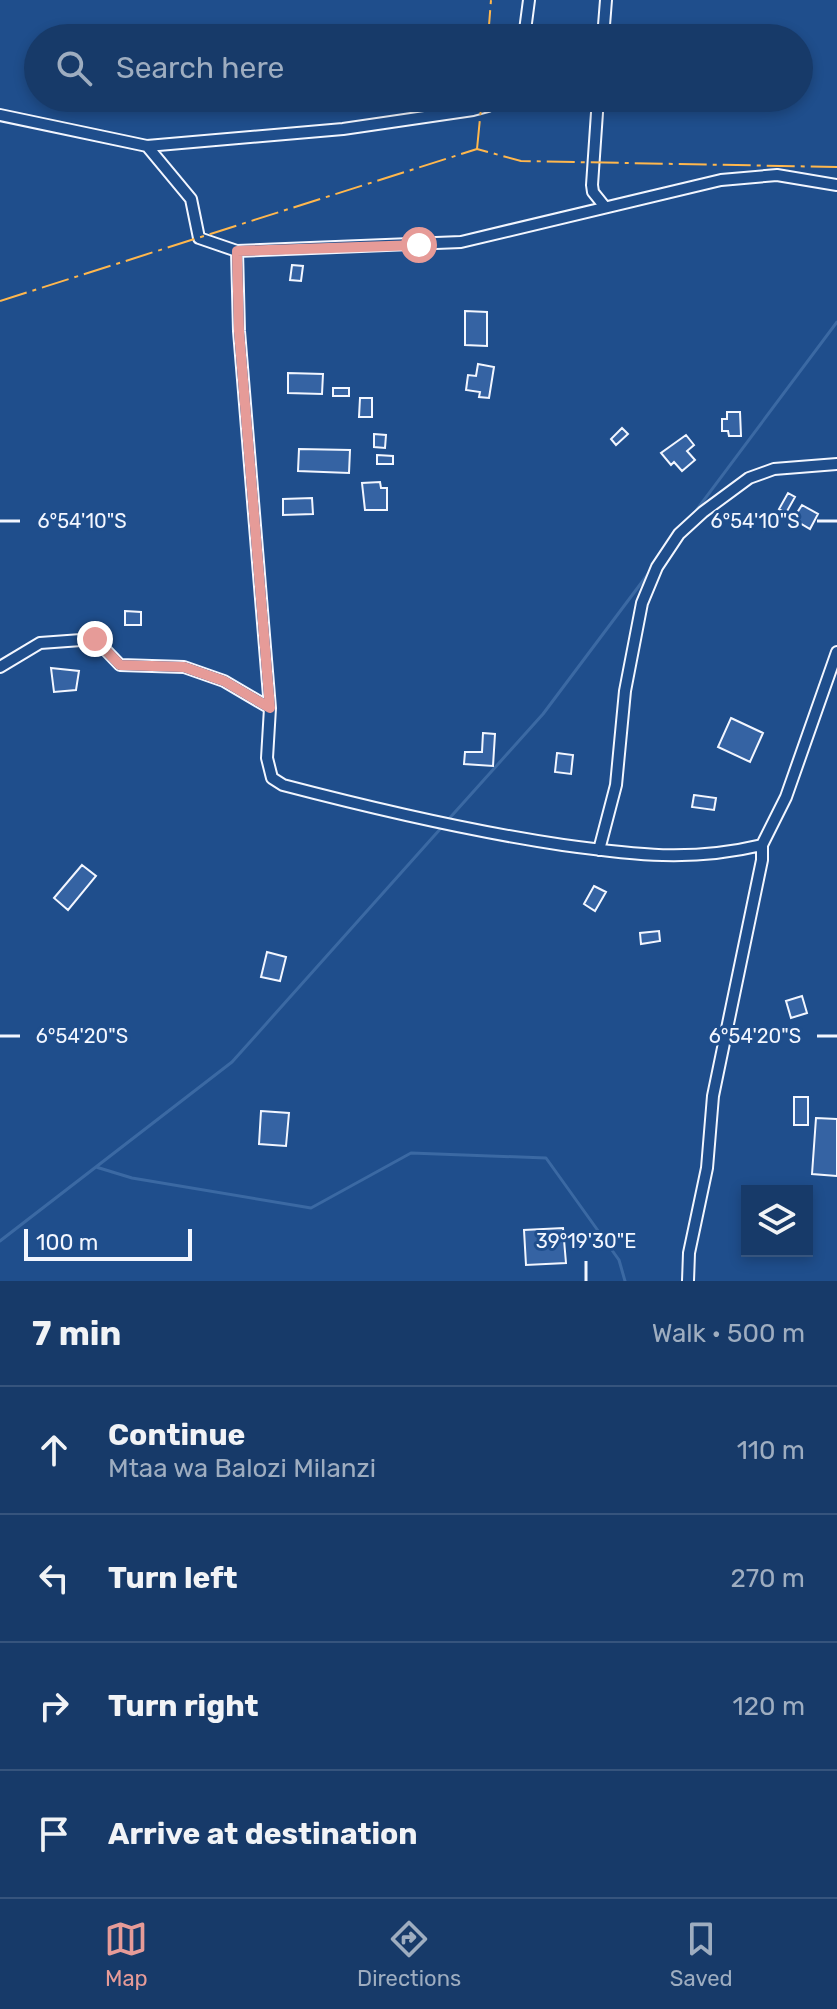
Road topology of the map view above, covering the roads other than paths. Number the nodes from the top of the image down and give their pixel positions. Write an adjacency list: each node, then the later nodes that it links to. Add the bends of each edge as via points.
1 (529, 0): 3 (street)
2 (606, 0): 4 (street)
3 (526, 24)
4 (604, 24)
5 (460, 112): 8 (street)
6 (597, 112): 10 (street, via 592,185)
7 (0, 115): 8 (street)
8 (147, 146): 11 (street, via 191,199 199,238)
9 (837, 185): 10 (street, via 758,175)
10 (605, 207): 11 (street, via 461,242)
11 (237, 251): 15 (street)
12 (837, 464): 17 (street, via 774,469 749,478 679,534 657,567 642,603 625,691 616,785)
13 (837, 652): 16 (street, via 786,797)
14 (0, 667): 15 (street, via 40,643 95,639 120,665 184,667 224,681)
15 (270, 708): 17 (street, via 267,758 272,778 283,785 392,813)
16 (762, 845): 17 (street, via 675,857); 18 (street, via 713,1096)
17 (599, 850)
18 (688, 1281)

